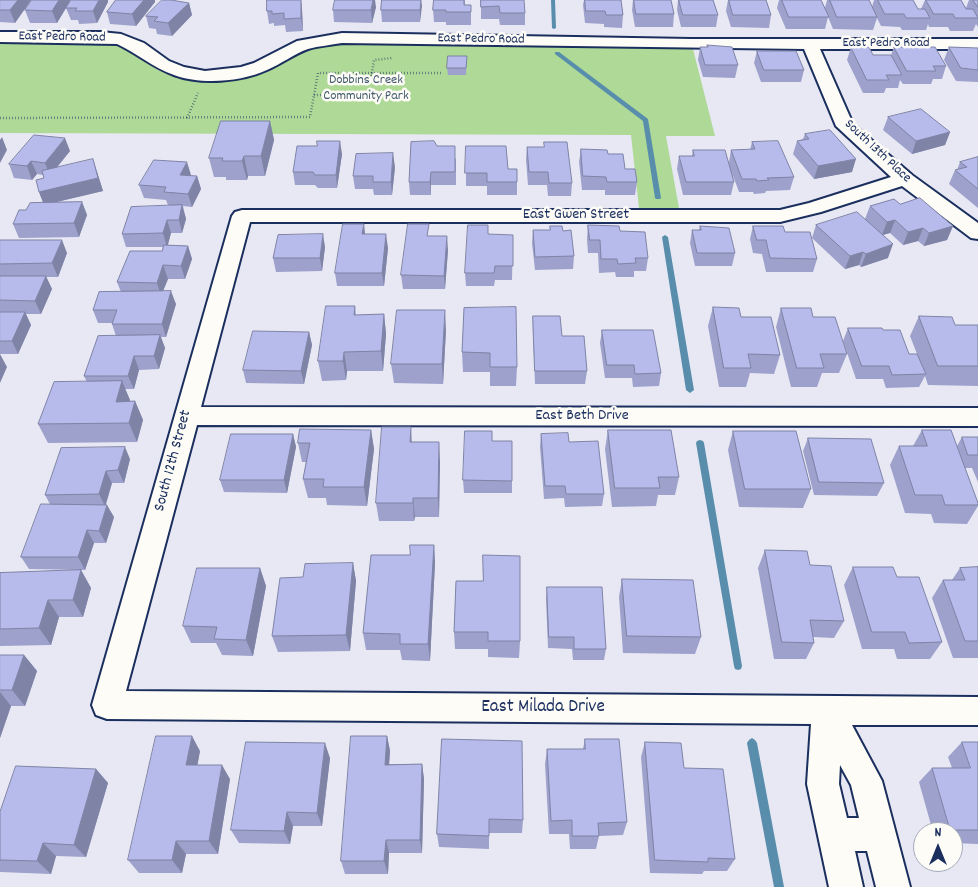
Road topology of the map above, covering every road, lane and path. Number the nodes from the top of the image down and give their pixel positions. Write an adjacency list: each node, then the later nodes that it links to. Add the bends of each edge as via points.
1 (0, 37): 5 (street, East Pedro Road, via 121,39 162,65)
2 (810, 44): 3 (street, East Pedro Road); 5 (street, East Pedro Road, via 342,38 303,45 260,67 242,72); 10 (street, South 13th Place, via 845,126)
3 (978, 44)
4 (441, 73): 6 (path, via 318,73)
5 (205, 76): 9 (path)
6 (314, 95): 7 (path); 9 (path, via 310,117)
7 (330, 95)
8 (0, 118): 9 (path)
9 (187, 118)
10 (905, 179): 11 (street, East Gwen Street, via 780,216); 12 (street, South 13th Place)
11 (242, 216): 13 (street, South 12th Street)
12 (978, 233)
13 (186, 416): 14 (street, East Beth Drive); 15 (street, South 12th Street)
14 (978, 417)
15 (107, 705): 16 (street, East Milada Drive)
16 (828, 710): 17 (street, East Milada Drive); 18 (street, via 866,781); 19 (street, via 822,784)
17 (978, 711)
18 (879, 834): 19 (street); 21 (street)
19 (834, 835): 20 (street)
20 (846, 887)
21 (892, 887)

